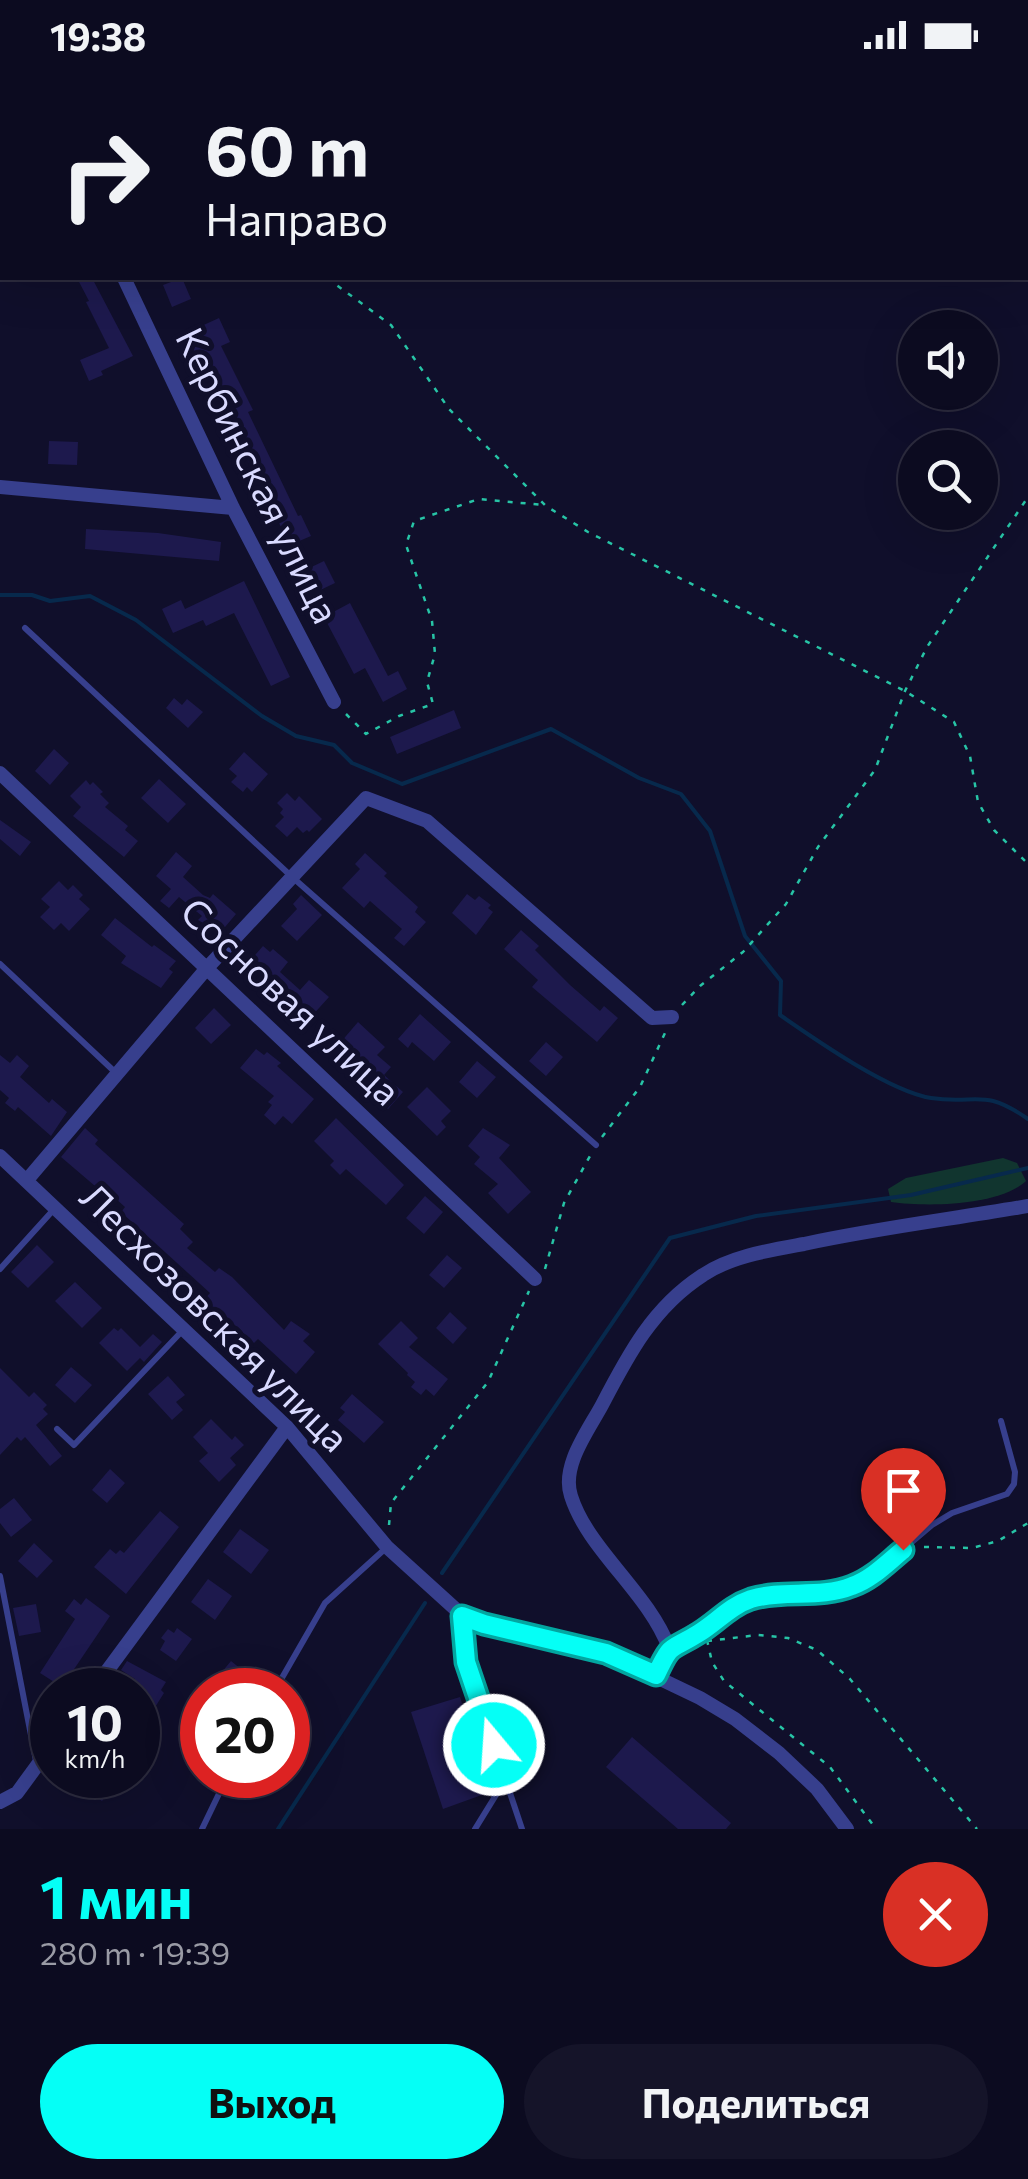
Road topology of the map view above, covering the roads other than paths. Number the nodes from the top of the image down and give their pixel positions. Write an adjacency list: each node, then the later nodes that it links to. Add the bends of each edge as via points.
1 (125, 280): 3 (street, Кербинская улица)
2 (0, 487): 3 (street)
3 (233, 508): 5 (street, Кербинская улица)
4 (26, 628): 7 (lane)
5 (334, 702)
6 (0, 773): 9 (street, Сосновая улица)
7 (290, 876): 9 (street); 10 (street, via 366,798 427,821 652,1018); 12 (lane)
8 (0, 964): 11 (lane)
9 (207, 968): 11 (street); 18 (street, Сосновая улица)
10 (672, 1016)
11 (117, 1074): 14 (street)
12 (596, 1144)
13 (0, 1156): 14 (street, Лесхозовская улица)
14 (26, 1180): 16 (street, Лесхозовская улица)
15 (1028, 1206): 26 (street, via 871,1230 725,1264 673,1300 637,1338 568,1477 588,1528 660,1625)
16 (56, 1207): 17 (lane); 19 (street, Лесхозовская улица)
17 (0, 1269)
18 (534, 1280)
19 (184, 1329): 21 (street, Лесхозовская улица); 22 (lane, via 74,1446)
20 (1002, 1421): 26 (lane, via 1015,1472 1006,1494 932,1525 854,1586 748,1600)
21 (287, 1427): 23 (street, Лесхозовская улица); 27 (street)
22 (56, 1429)
23 (387, 1547): 25 (street, Лесхозовская улица); 28 (lane, via 326,1603)
24 (0, 1576): 30 (lane)
25 (462, 1616): 29 (street, via 606,1653); 32 (lane, via 466,1662)
26 (669, 1648): 29 (street)
27 (109, 1668)
28 (288, 1668)
29 (656, 1675): 38 (street, via 735,1719 779,1753)
30 (30, 1730)
31 (30, 1776): 34 (street, via 17,1794)
32 (505, 1781): 36 (lane); 37 (lane)
33 (217, 1798): 35 (lane)
34 (0, 1802)
35 (202, 1829)
36 (475, 1829)
37 (522, 1829)
38 (846, 1829)

